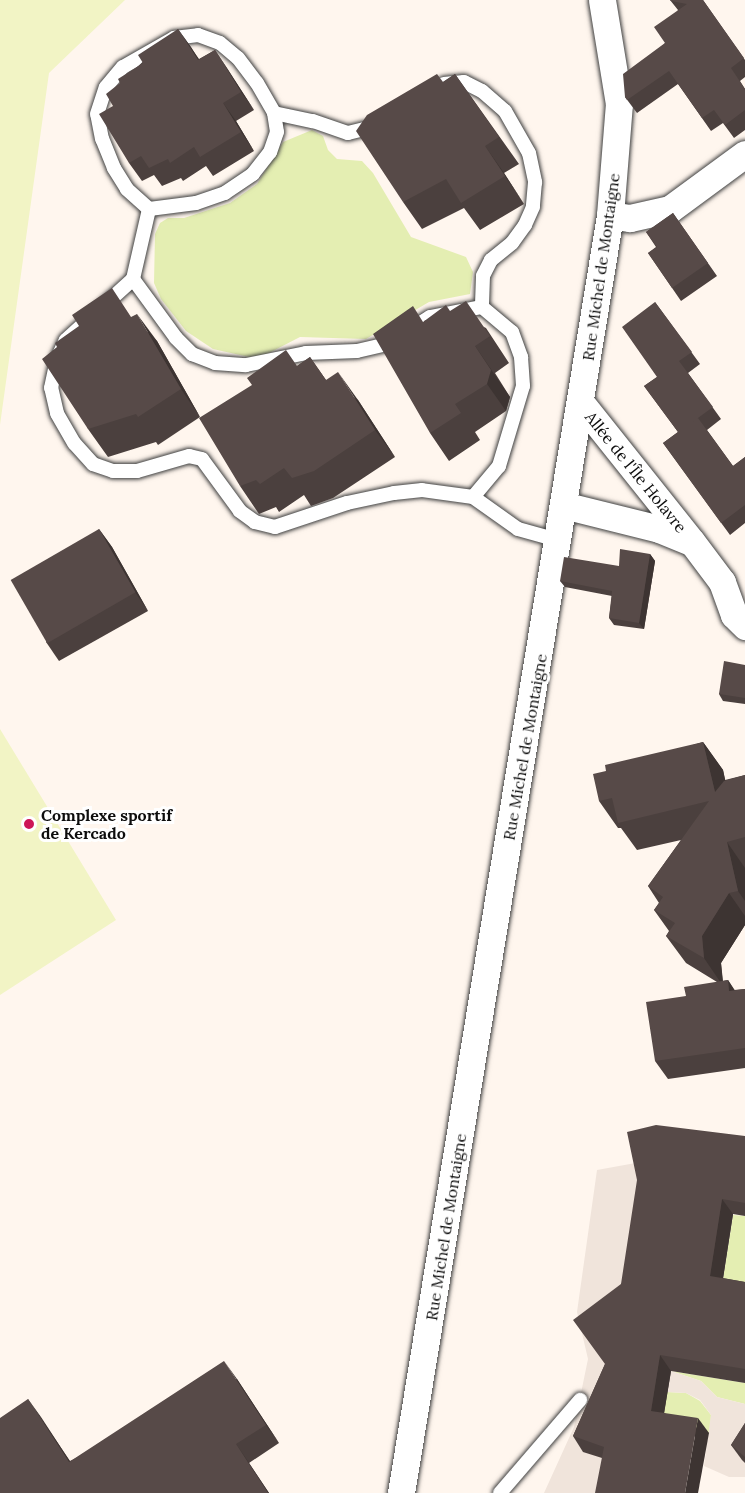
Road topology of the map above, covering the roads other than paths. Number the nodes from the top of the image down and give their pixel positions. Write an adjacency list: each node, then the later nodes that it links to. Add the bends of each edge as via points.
1 (602, 0): 7 (street, Rue Michel de Montaigne, via 619,104)
2 (431, 87): 9 (lane, via 464,82 482,91 505,111 529,153 535,182 533,207 512,243 491,260 483,276)
3 (273, 113): 4 (lane, via 348,133 367,131); 6 (lane, via 277,132 270,152 253,174 225,193 196,203); 6 (lane, via 257,83 237,58 209,38 174,38 123,67 106,87 97,114 102,140 128,189)
4 (382, 121)
5 (745, 154): 7 (street, via 670,209 630,218)
6 (149, 209): 8 (lane)
7 (610, 215): 10 (street, Rue Michel de Montaigne)
8 (133, 279): 9 (lane, via 176,338 192,354 215,363 246,364 306,353 357,351 387,344 430,317); 11 (lane, via 73,333 57,359 51,388 57,413 74,443 93,464 113,471 137,471 189,456 202,459 240,511 255,522 275,527 347,503 394,493 422,490)
9 (482, 307): 11 (lane, via 512,332 521,357 523,386 499,466)
10 (581, 403): 12 (street, Rue Michel de Montaigne); 14 (street, Allée de l'Île Holavre)
11 (473, 497): 13 (lane, via 519,529)
12 (563, 505): 13 (street, Rue Michel de Montaigne); 14 (street, Allée de l'Île Holavre, via 659,529)
13 (558, 540): 17 (street, Rue Michel de Montaigne)
14 (692, 542): 15 (street, Allée de l'Île Holavre, via 722,582 734,615)
15 (745, 626)
16 (580, 1400): 18 (lane)
17 (401, 1493)
18 (500, 1493)

